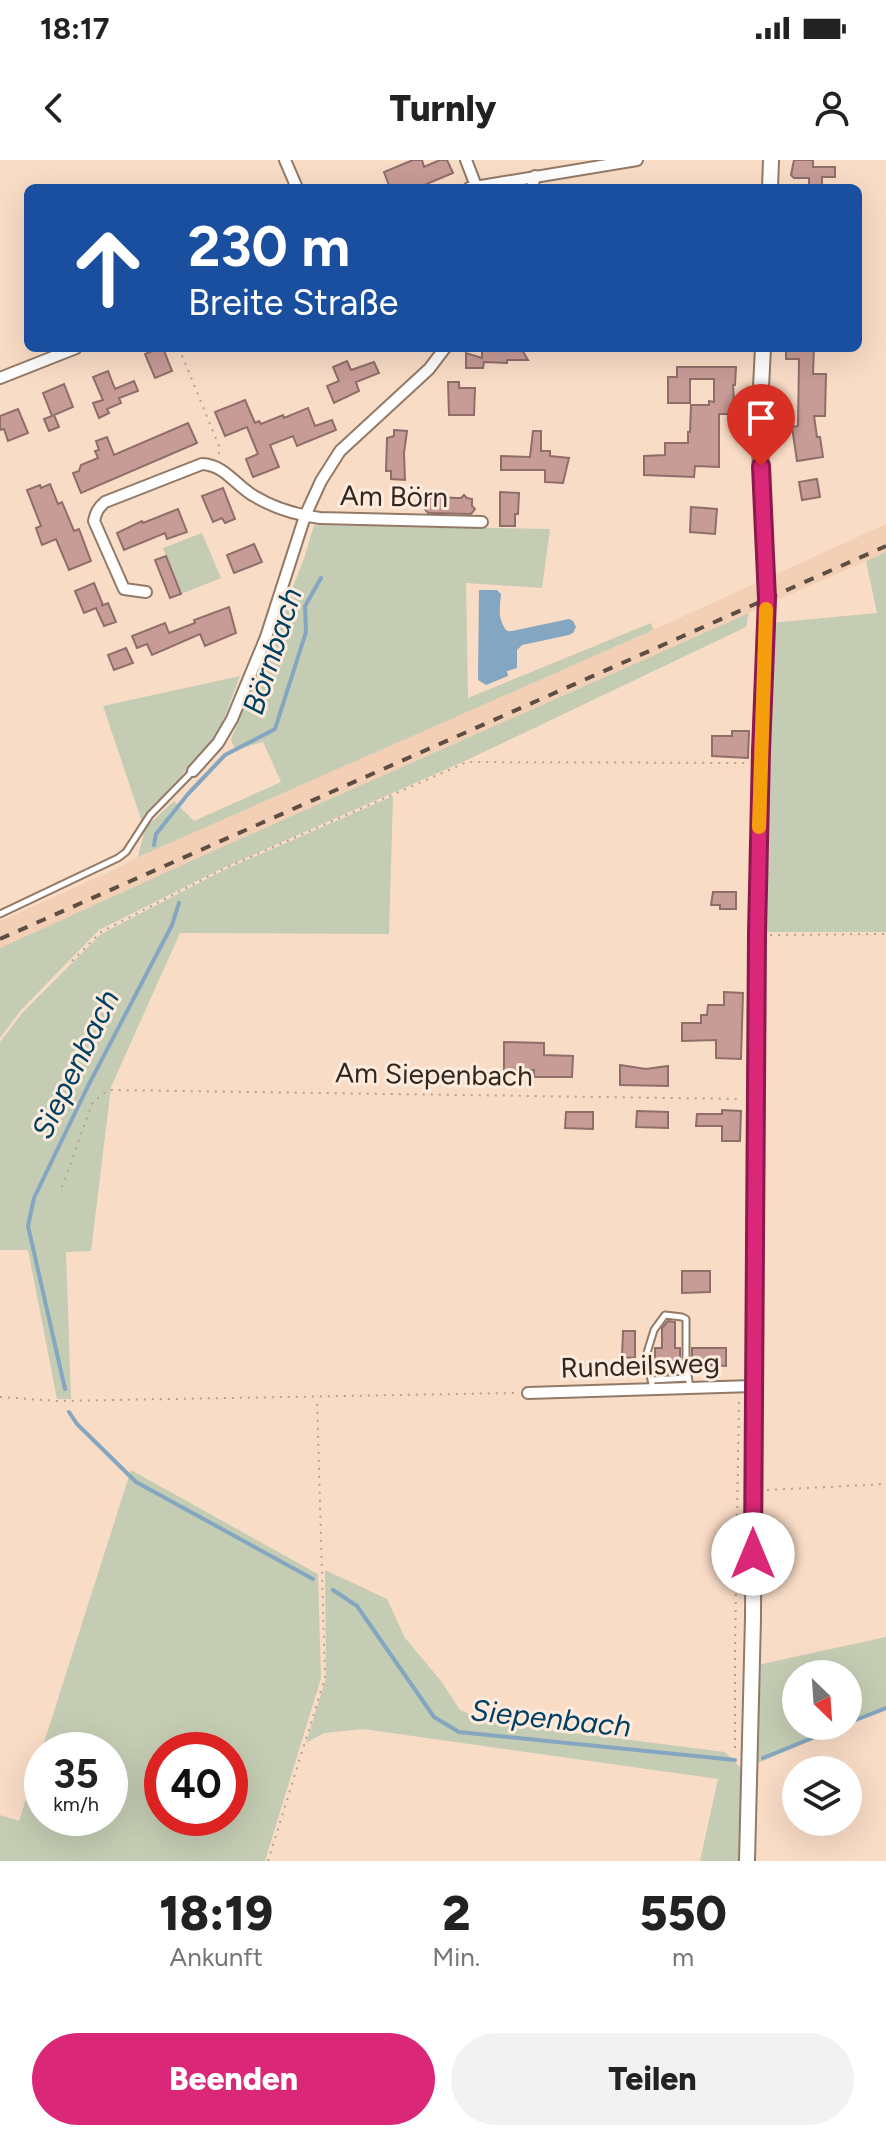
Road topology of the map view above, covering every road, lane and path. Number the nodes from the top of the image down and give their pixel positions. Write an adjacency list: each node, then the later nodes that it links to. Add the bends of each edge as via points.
1 (285, 160): 6 (street)
2 (466, 160): 7 (street)
3 (637, 160): 5 (street)
4 (771, 160): 10 (street)
5 (535, 176): 8 (street); 9 (street)
6 (295, 184)
7 (472, 184)
8 (490, 184)
9 (533, 184)
10 (770, 184)
11 (66, 352): 15 (street)
12 (181, 352): 16 (path, via 219,446)
13 (442, 352): 17 (street, Am Börn, via 340,451)
14 (763, 352): 20 (street, via 759,426 767,599)
15 (0, 378)
16 (220, 468): 17 (street, Am Börn, via 251,494); 19 (street, via 191,467 98,508 94,521 124,589)
17 (305, 516): 18 (street, Am Börn); 21 (street, Am Börn, via 266,637 232,719)
18 (482, 522)
19 (146, 592)
20 (760, 764): 23 (street); 25 (path, via 467,762 223,869 101,932)
21 (193, 771): 22 (lane, via 118,858)
22 (0, 914)
23 (757, 934): 24 (path); 26 (street)
24 (886, 934)
25 (72, 961)
26 (756, 1098): 27 (path, Am Siepenbach, via 111,1090 92,1104); 30 (street)
27 (62, 1187)
28 (689, 1383): 29 (street, Rundeilsweg); 29 (lane, via 686,1319 665,1315 646,1356); 30 (street, Rundeilsweg)
29 (652, 1384): 31 (street, Rundeilsweg)
30 (747, 1386): 35 (street); 36 (path)
31 (528, 1393): 33 (path)
32 (0, 1397): 33 (path)
33 (317, 1397): 37 (path, via 325,1678)
34 (886, 1484): 35 (path)
35 (753, 1490): 38 (street)
36 (735, 1749)
37 (268, 1861)
38 (747, 1861)

